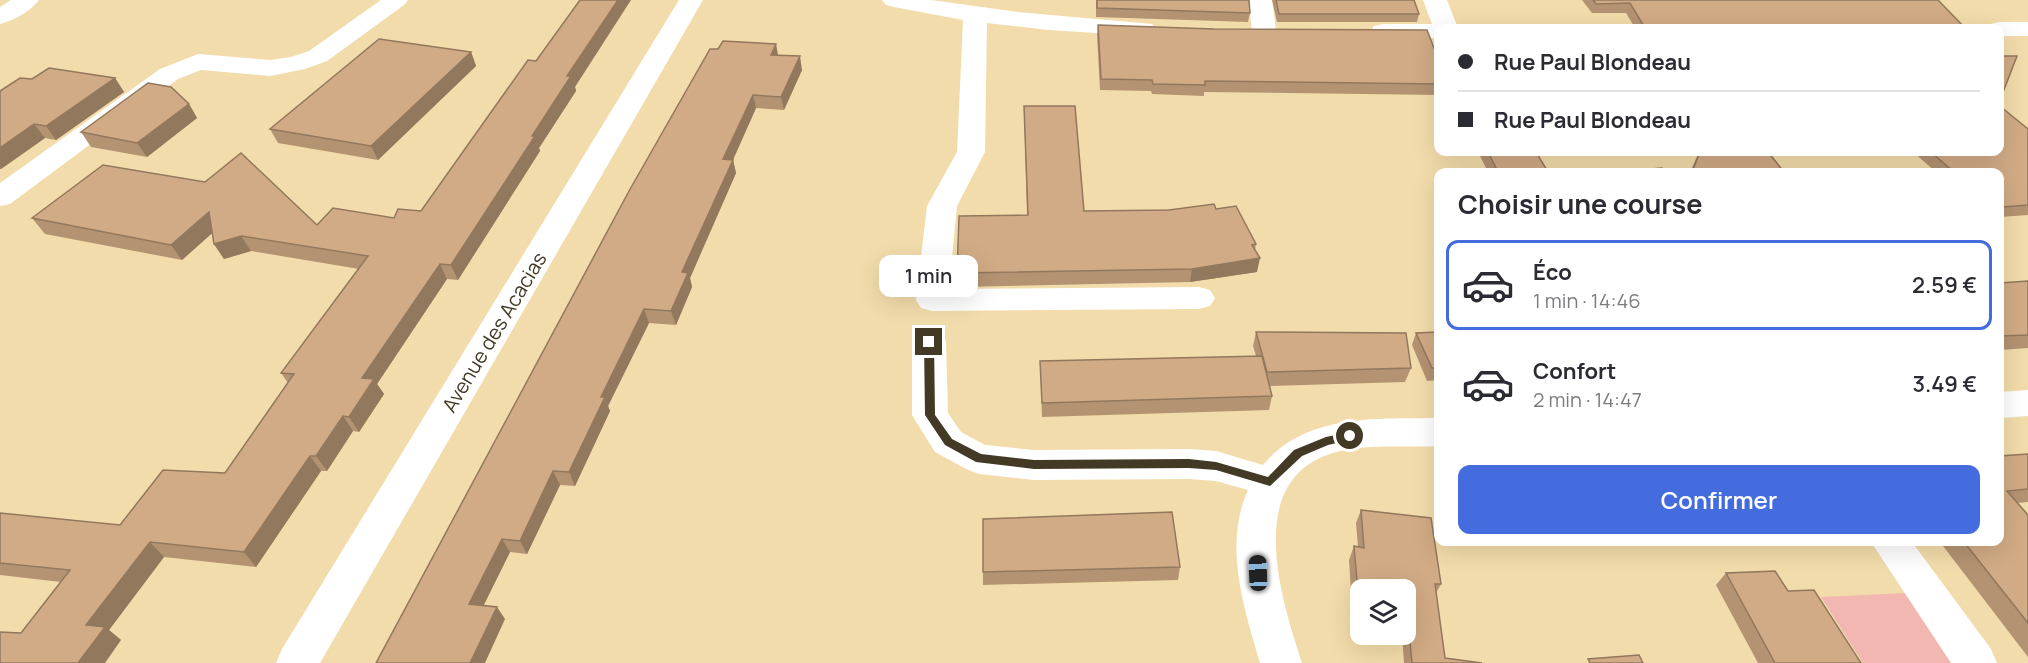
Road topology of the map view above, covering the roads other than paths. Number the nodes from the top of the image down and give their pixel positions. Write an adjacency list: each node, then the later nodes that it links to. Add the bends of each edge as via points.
1 (27, 0): 8 (main road)
2 (396, 0): 16 (main road, via 318,56 297,64 270,68 198,63 169,74)
3 (691, 0): 22 (main road, Avenue des Acacias)
4 (894, 0): 7 (main road)
5 (1260, 0): 13 (main road)
6 (1435, 0): 9 (main road)
7 (975, 14): 10 (main road, via 1095,27); 17 (main road, via 971,153 942,207 932,300)
8 (0, 17)
9 (1444, 24)
10 (1168, 29)
11 (2004, 29): 12 (main road)
12 (2028, 29)
13 (1263, 30)
14 (1358, 31): 15 (main road)
15 (1434, 31)
16 (0, 196)
17 (1199, 298)
18 (929, 342): 20 (main road, via 930,415 948,442 979,459 1034,465 1207,465)
19 (1434, 432): 20 (main road, via 1350,436 1326,441 1298,453)
20 (1270, 482): 23 (main road, via 1261,507 1258,573)
21 (1893, 546): 24 (main road)
22 (297, 663)
23 (1281, 663)
24 (1976, 663)

